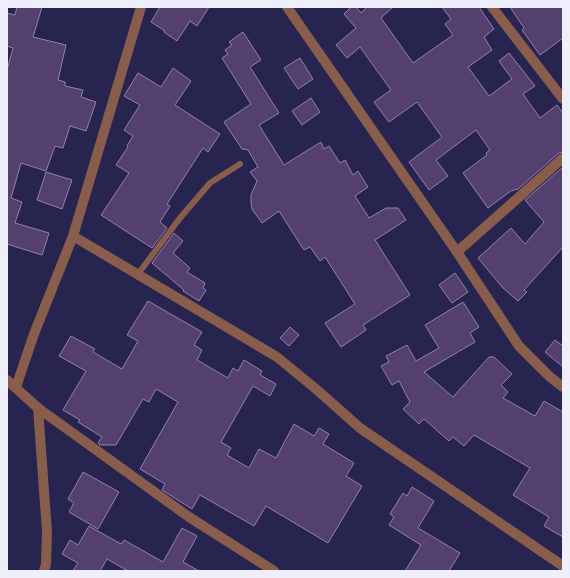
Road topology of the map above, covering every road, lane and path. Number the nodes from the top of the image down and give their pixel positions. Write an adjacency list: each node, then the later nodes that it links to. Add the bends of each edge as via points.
1 (141, 7): 7 (street)
2 (288, 7): 8 (street)
3 (492, 7): 4 (street)
4 (563, 99)
5 (563, 158): 8 (street)
6 (240, 164): 9 (lane, via 210,184 180,218)
7 (73, 236): 9 (street); 11 (street)
8 (457, 252): 12 (street, via 519,346)
9 (138, 274): 14 (street, via 276,356 360,428)
10 (7, 380): 11 (street)
11 (16, 387): 13 (street)
12 (563, 387)
13 (38, 408): 15 (street, via 47,532); 16 (street, via 189,517)
14 (563, 566)
15 (44, 571)
16 (274, 571)

